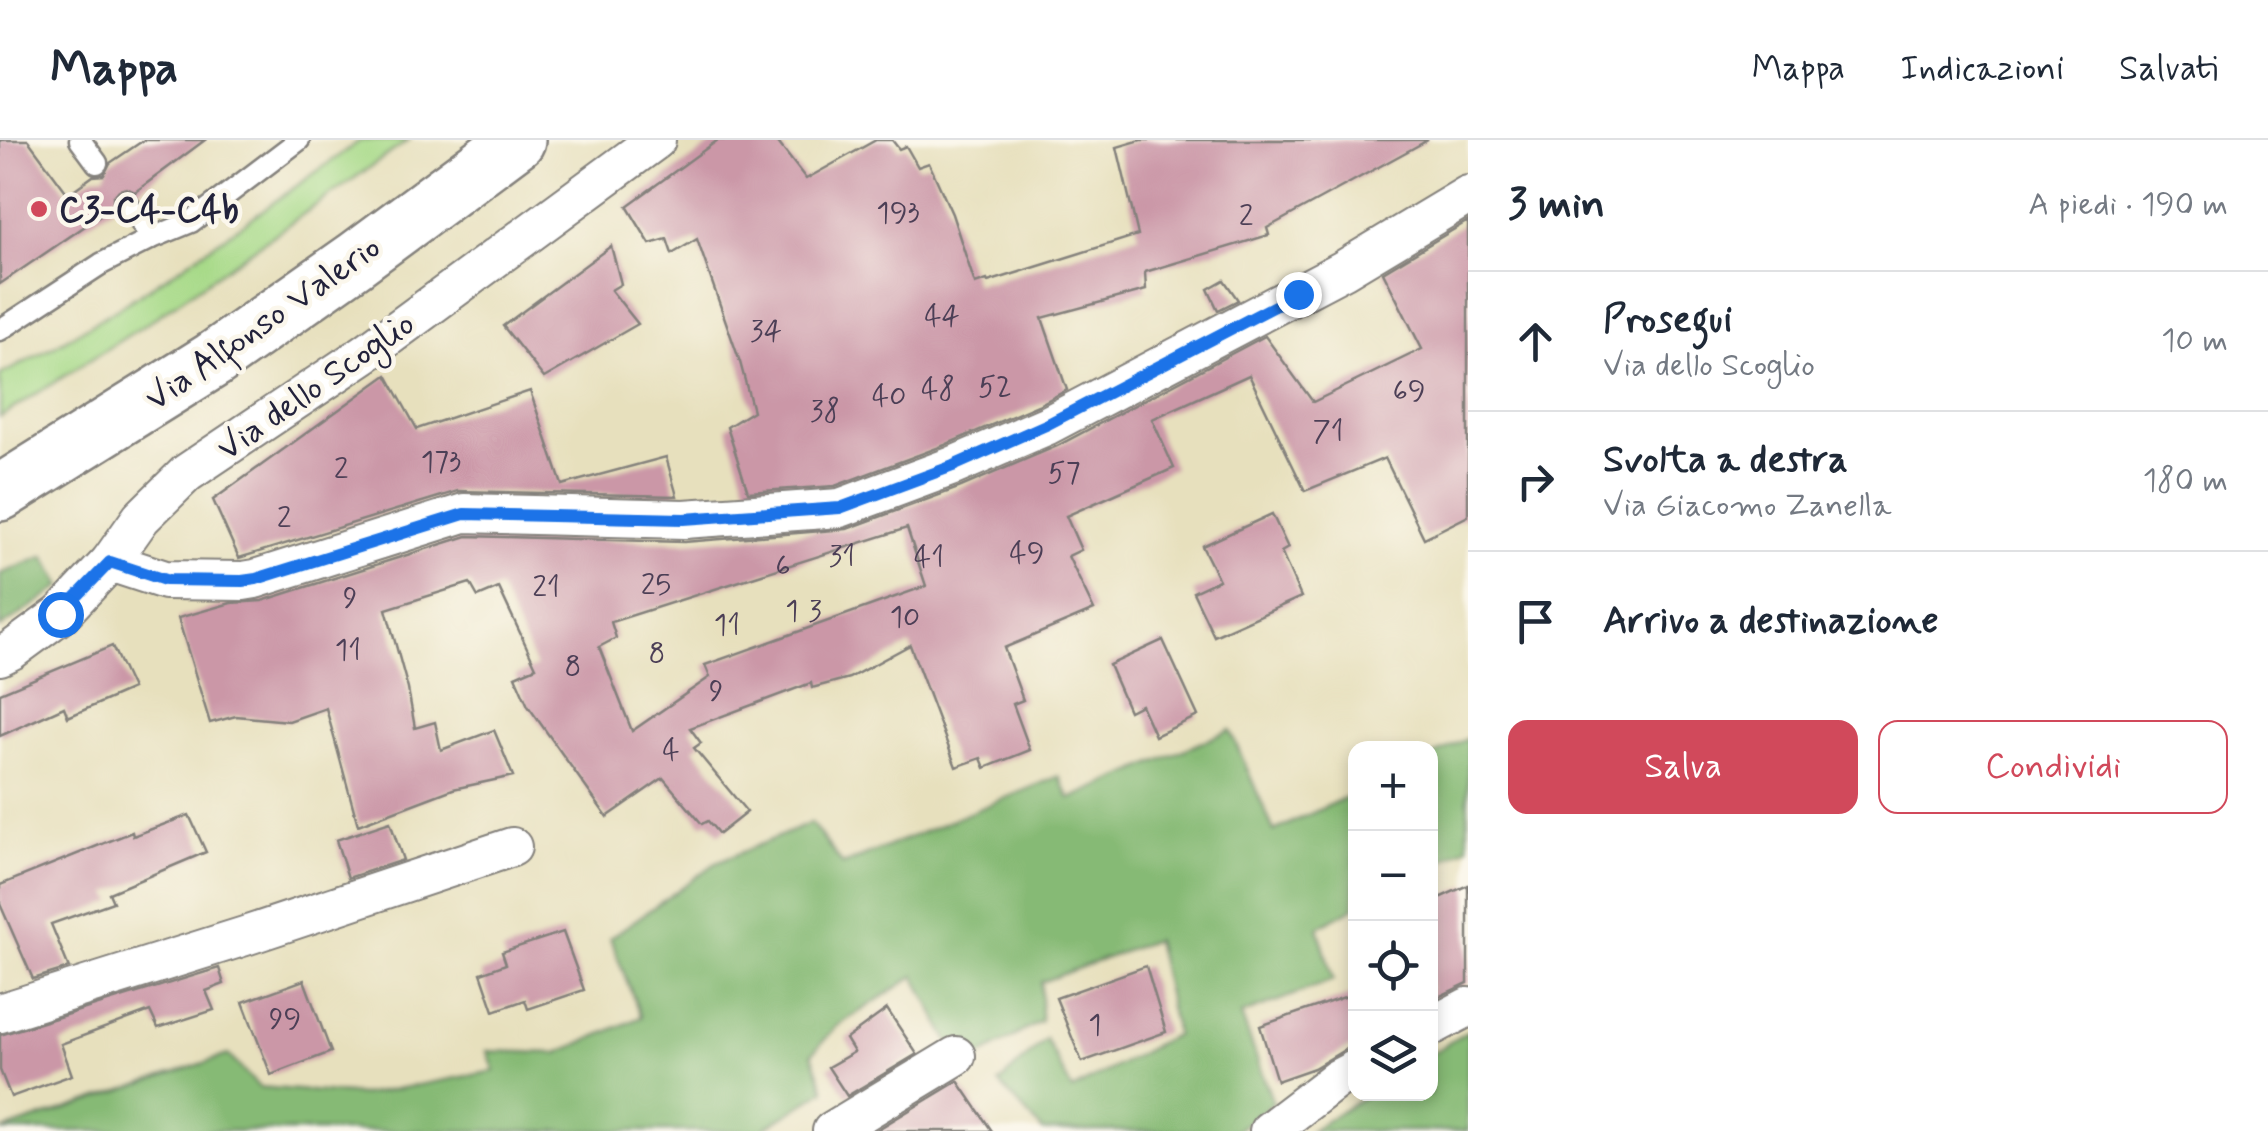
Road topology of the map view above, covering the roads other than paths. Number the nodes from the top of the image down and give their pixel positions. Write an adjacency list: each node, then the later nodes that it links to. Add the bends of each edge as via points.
1 (80, 140): 5 (lane)
2 (299, 140): 8 (lane, via 192,222)
3 (517, 140): 10 (main road, Via Alfonso Valerio, via 213,360)
4 (656, 140): 11 (street, Via dello Scoglio, via 366,353 186,474 141,518)
5 (97, 163)
6 (1468, 195): 11 (street, via 1343,270 1048,424 840,508 684,519 464,514 242,581 165,580)
7 (126, 202): 8 (lane)
8 (152, 238): 9 (lane)
9 (0, 330)
10 (0, 493)
11 (110, 562): 12 (street, Via dello Scoglio, via 60,614)
12 (0, 656)
13 (512, 847): 15 (street)
14 (1468, 1007): 16 (street)
15 (0, 1013)
16 (1438, 1024)
17 (956, 1056): 19 (street)
18 (1348, 1073): 20 (street)
19 (832, 1131)
20 (1269, 1131)

